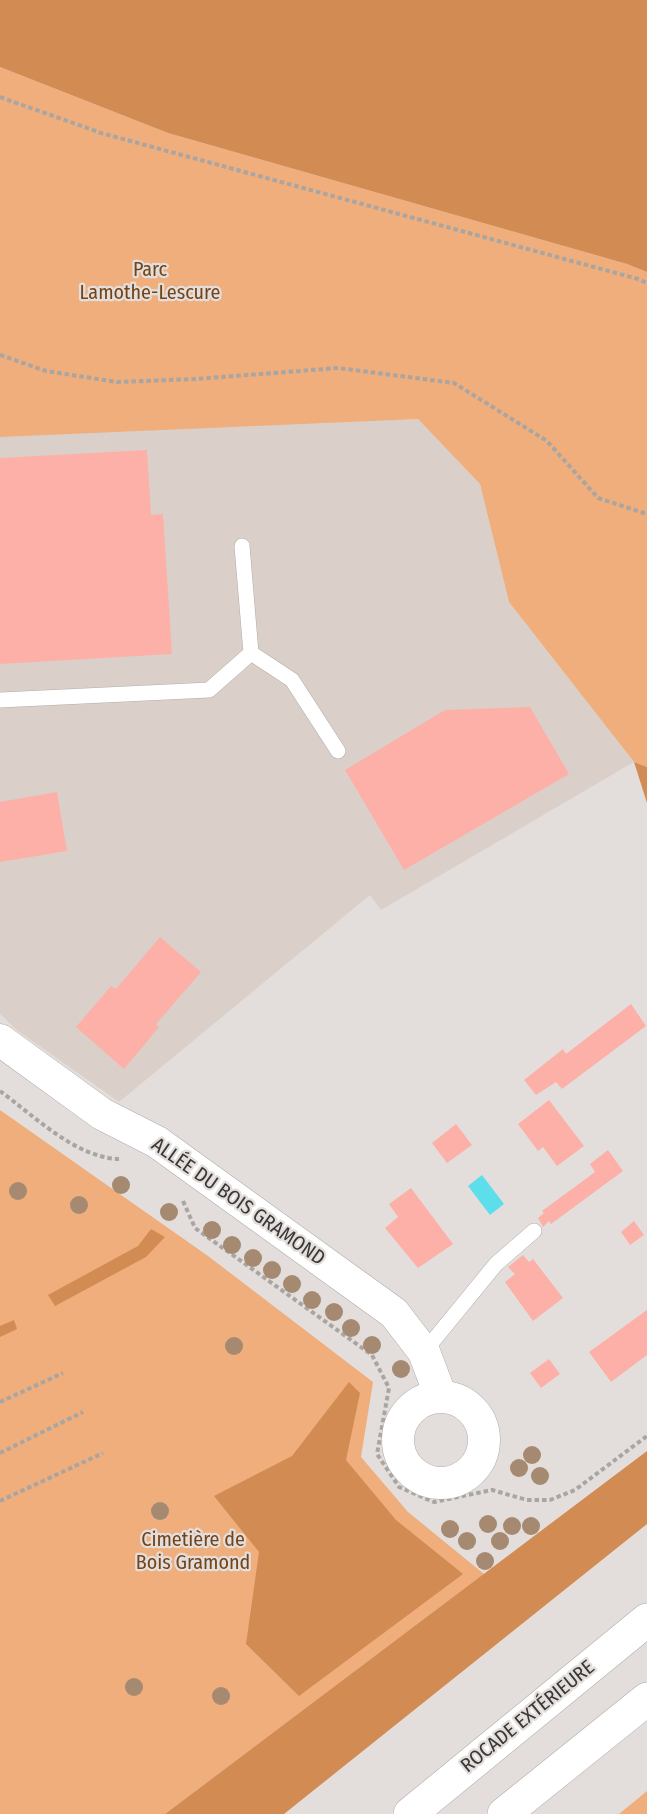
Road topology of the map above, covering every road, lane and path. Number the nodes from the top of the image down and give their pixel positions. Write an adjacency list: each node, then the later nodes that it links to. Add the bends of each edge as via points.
1 (0, 98): 2 (path, via 101,133)
2 (647, 284)
3 (0, 355): 4 (path, via 46,370 117,382 338,368 454,383 547,441 598,498)
4 (647, 514)
5 (242, 546): 6 (lane)
6 (251, 653): 7 (lane, via 209,690); 8 (lane, via 292,680)
7 (0, 700)
8 (338, 751)
9 (0, 1040): 14 (street, ALLÉE DU BOIS GRAMOND, via 102,1114 157,1142 394,1313)
10 (0, 1091): 11 (path, via 72,1144 105,1158)
11 (126, 1159)
12 (182, 1197): 19 (path, via 195,1228 372,1355 389,1388 377,1454 399,1487 434,1502 492,1490 527,1500 550,1500 575,1490)
13 (534, 1231): 14 (lane, via 496,1264)
14 (424, 1352): 16 (street, ALLÉE DU BOIS GRAMOND)
15 (63, 1372): 17 (path)
16 (441, 1397)
17 (0, 1402)
18 (83, 1412): 20 (path)
19 (647, 1436)
20 (0, 1453)
21 (103, 1453): 22 (path)
22 (0, 1501)
23 (647, 1620): 25 (highway, ROCADE EXTÉRIEURE)
24 (647, 1698): 26 (highway)
25 (410, 1814)
26 (504, 1814)

